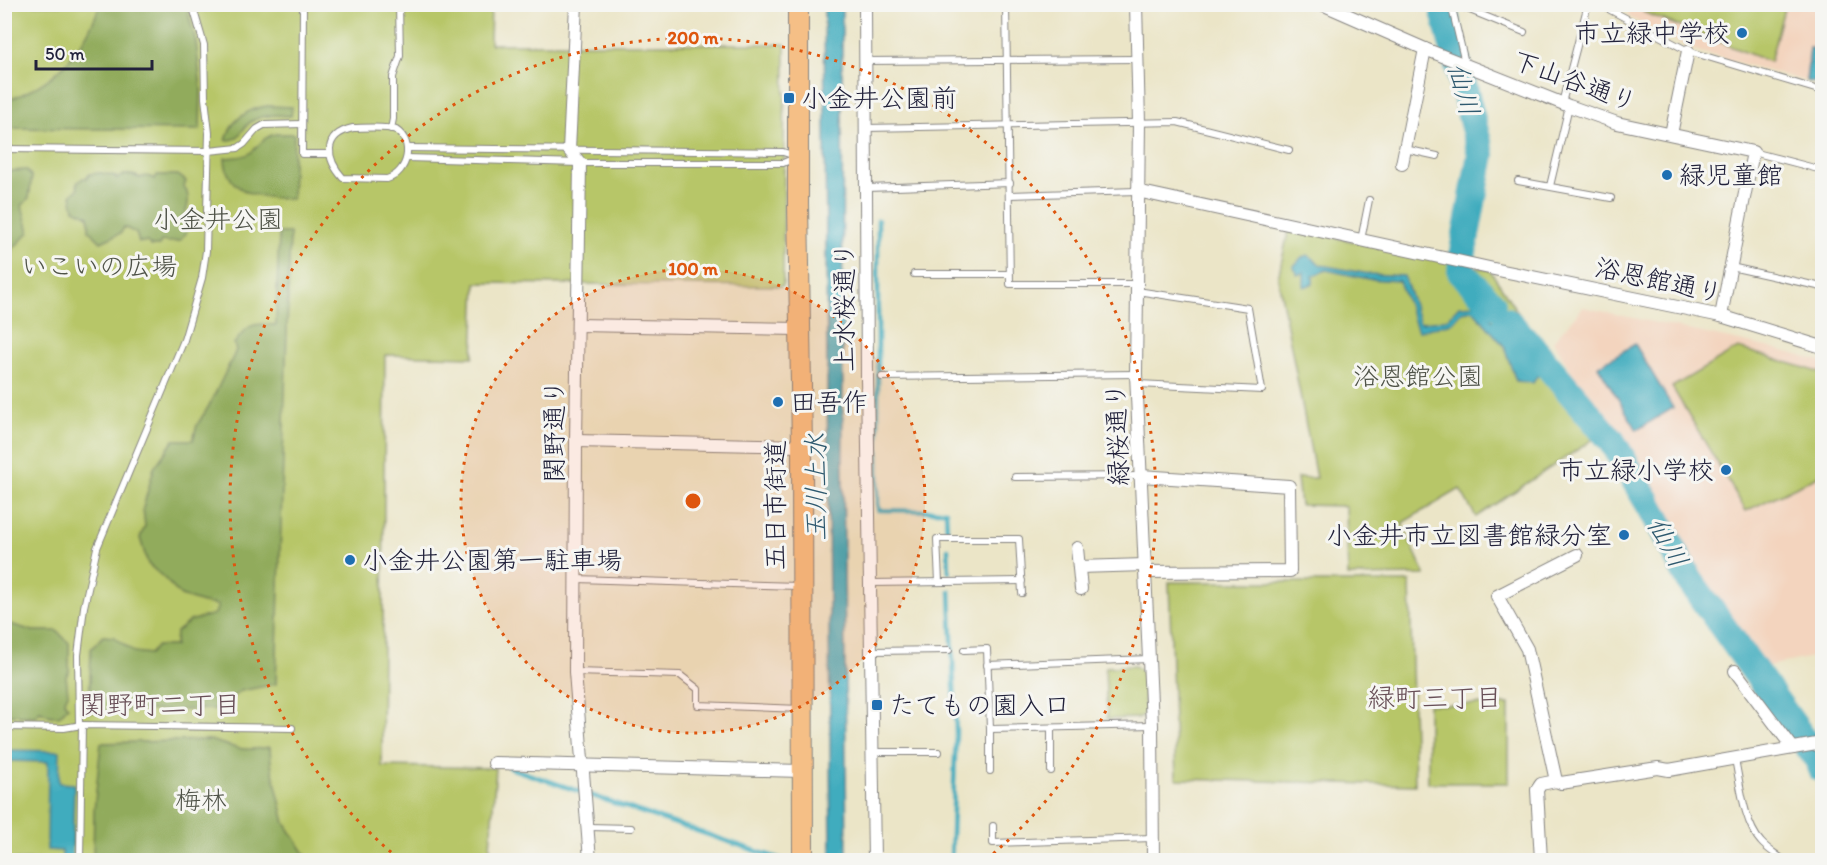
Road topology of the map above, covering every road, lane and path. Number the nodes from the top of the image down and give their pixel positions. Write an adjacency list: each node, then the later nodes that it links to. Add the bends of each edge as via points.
1 (192, 4): 34 (lane, via 204,45)
2 (303, 4): 24 (lane)
3 (399, 4): 27 (lane, via 400,56 393,77)
4 (576, 4): 32 (street)
5 (798, 4): 38 (main road, 五日市街道)
6 (865, 4): 18 (street, 上水桜通り)
7 (1006, 4): 19 (lane)
8 (1136, 4): 17 (street, 緑桜通り)
9 (1322, 4): 13 (street, 下山谷通り)
10 (1453, 4): 14 (lane); 20 (lane)
11 (1588, 4): 22 (lane)
12 (1599, 4): 16 (lane)
13 (1339, 8): 15 (street, 下山谷通り)
14 (1524, 32)
15 (1425, 49): 20 (street, 下山谷通り); 31 (street)
16 (1688, 51): 21 (lane); 28 (street)
17 (1137, 59): 19 (lane); 23 (street, 緑桜通り)
18 (865, 61): 19 (lane); 26 (street, 上水桜通り)
19 (1006, 61): 25 (lane)
20 (1465, 63): 22 (street, 下山谷通り)
21 (1822, 91)
22 (1565, 105): 28 (street, 下山谷通り, via 1617,123); 45 (lane)
23 (1138, 123): 25 (lane); 33 (lane, via 1177,122); 47 (street, 緑桜通り)
24 (302, 124): 34 (lane, via 264,125 238,148); 36 (lane, via 302,154)
25 (1008, 125): 26 (lane); 44 (lane)
26 (866, 128): 46 (street, 上水桜通り)
27 (391, 129): 29 (lane, via 403,138); 36 (lane, via 341,131 334,137)
28 (1671, 134): 35 (street, 下山谷通り)
29 (407, 148): 32 (lane); 39 (lane)
30 (4, 149): 34 (lane)
31 (1405, 149): 37 (lane); 41 (street)
32 (569, 150): 38 (lane, via 783,152); 40 (street)
33 (1289, 150)
34 (208, 151): 86 (lane, via 207,251 195,302 184,340 97,548 78,655)
35 (1752, 152): 42 (lane, 下山谷通り); 52 (street)
36 (330, 154): 39 (lane, via 334,169 343,178 394,177 402,171)
37 (1437, 156)
38 (798, 157): 40 (lane, via 783,162); 59 (main road, 五日市街道)
39 (407, 158): 40 (lane)
40 (580, 163): 58 (street, 関野通り)
41 (1402, 164)
42 (1822, 169)
43 (1518, 181): 45 (lane)
44 (1010, 183): 46 (lane); 48 (lane)
45 (1550, 186): 49 (lane)
46 (866, 188): 61 (street, 上水桜通り)
47 (1137, 191): 48 (lane); 51 (street); 55 (street, 緑桜通り)
48 (1010, 195): 54 (lane)
49 (1611, 198)
50 (1369, 200): 51 (lane)
51 (1361, 240): 57 (street, 浴恩館通り)
52 (1731, 267): 56 (lane); 57 (street)
53 (914, 274): 54 (lane)
54 (1009, 274): 55 (lane, via 1010,284)
55 (1136, 287): 62 (street, 緑桜通り); 62 (lane, via 1248,308 1262,390)
56 (1822, 288)
57 (1721, 316): 60 (street, 浴恩館通り)
58 (578, 325): 59 (street); 63 (street, 関野通り)
59 (799, 329): 64 (main road, 五日市街道)
60 (1822, 347)
61 (874, 378): 62 (lane); 74 (street, 上水桜通り)
62 (1137, 379): 65 (street, 緑桜通り)
63 (576, 441): 64 (street); 71 (street, 関野通り)
64 (802, 446): 75 (main road, 五日市街道)
65 (1141, 476): 66 (lane); 70 (street, 緑桜通り); 70 (street, via 1289,486 1290,571)
66 (1015, 477)
67 (1077, 548): 69 (street)
68 (1577, 555): 102 (street, via 1497,596 1527,649)
69 (1079, 567): 70 (street); 76 (street)
70 (1145, 568): 81 (street, 緑桜通り)
71 (577, 579): 75 (lane); 84 (street, 関野通り)
72 (1022, 581): 73 (lane); 73 (lane, via 1018,539 937,539); 77 (lane)
73 (939, 582): 74 (lane)
74 (870, 584): 80 (street, 上水桜通り)
75 (802, 586): 85 (main road, 五日市街道)
76 (1081, 589)
77 (1022, 593)
78 (949, 650): 80 (lane)
79 (964, 650): 82 (lane, via 987,649)
80 (871, 651): 94 (street, 上水桜通り)
81 (1149, 659): 82 (lane); 87 (street, 緑桜通り)
82 (987, 665): 91 (lane)
83 (1735, 671): 93 (street)
84 (575, 672): 85 (lane, via 680,675 698,689 698,705); 98 (street, 関野通り)
85 (802, 709): 99 (main road, 五日市街道)
86 (80, 725): 88 (lane); 89 (lane); 107 (lane)
87 (1152, 725): 90 (lane); 106 (street, 緑桜通り)
88 (4, 727)
89 (292, 728)
90 (1052, 728): 91 (lane); 101 (lane)
91 (990, 729): 100 (lane)
92 (1821, 743): 93 (street)
93 (1796, 748): 96 (street)
94 (873, 752): 95 (lane); 110 (street, 上水桜通り)
95 (939, 752)
96 (1735, 759): 102 (street); 113 (lane, via 1749,821 1760,841)
97 (494, 763): 98 (street)
98 (582, 766): 99 (street); 104 (street, 関野通り)
99 (801, 771): 109 (main road, 五日市街道)
100 (990, 771)
101 (1052, 771)
102 (1556, 781): 112 (street, via 1541,783 1537,790)
103 (993, 826): 106 (lane, via 993,843)
104 (589, 827): 105 (lane); 108 (street, 関野通り)
105 (631, 828)
106 (1153, 838): 111 (street, 緑桜通り)
107 (80, 861)
108 (591, 861)
109 (803, 861)
110 (874, 861)
111 (1153, 861)
112 (1542, 861)
113 (1783, 861)

